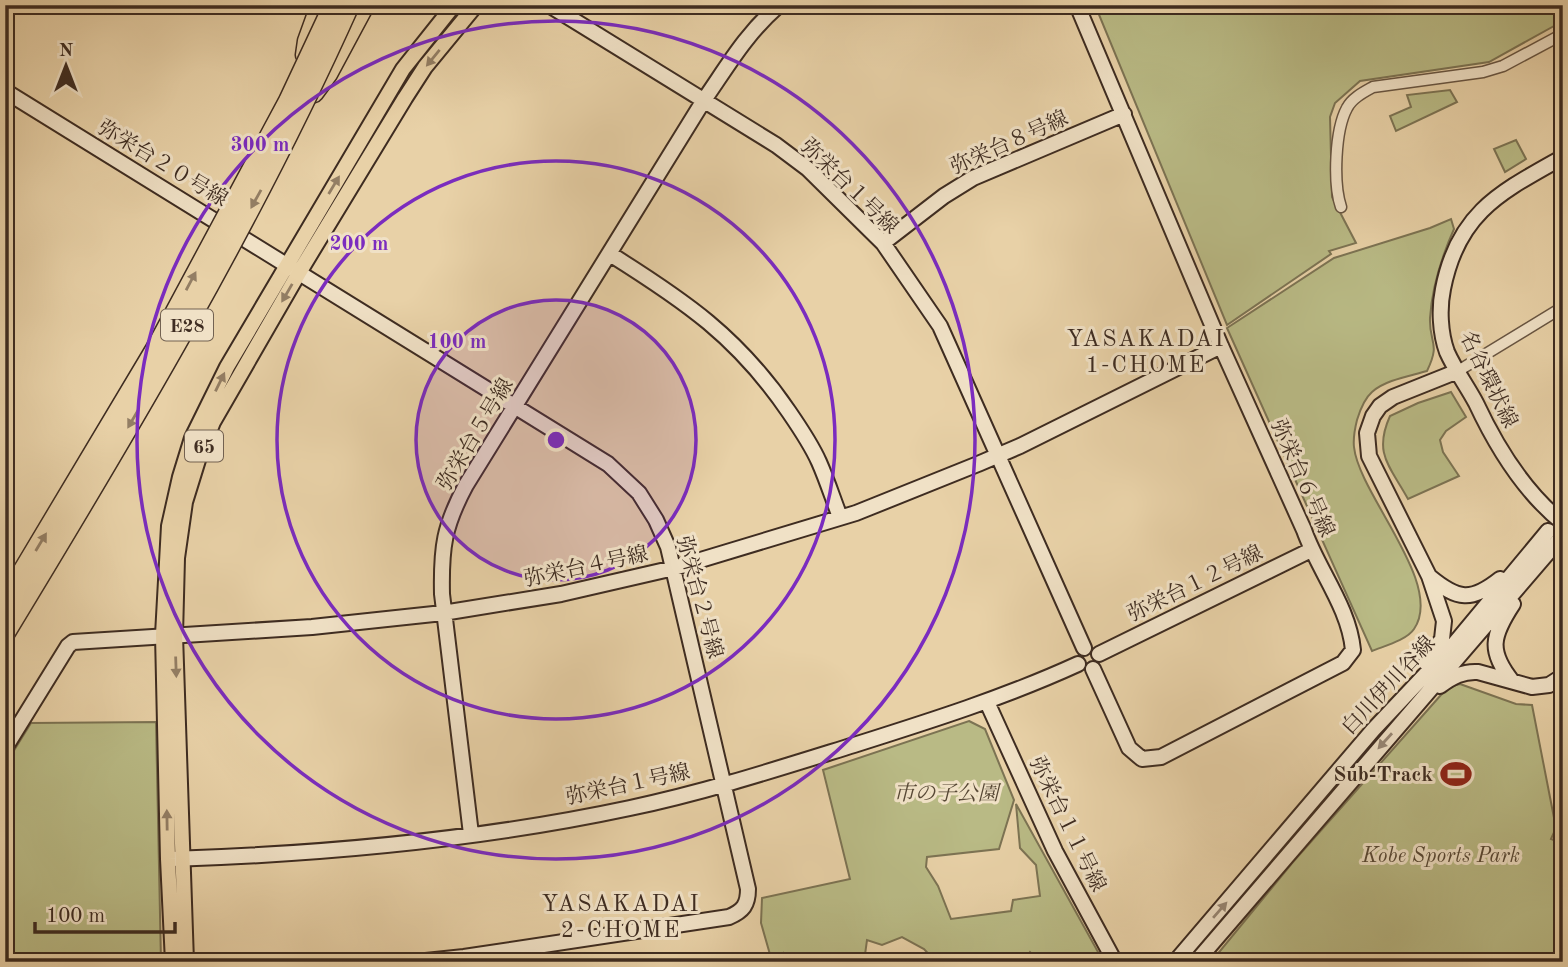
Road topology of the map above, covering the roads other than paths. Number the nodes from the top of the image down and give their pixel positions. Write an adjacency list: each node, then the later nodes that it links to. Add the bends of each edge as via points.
1 (320, 5): 11 (highway, bridge)
2 (332, 5): 11 (highway, E28, bridge)
3 (350, 5): 14 (highway, E28, bridge)
4 (365, 5): 14 (highway, bridge, via 328,74)
5 (454, 5): 20 (main road, 65, one-way to 5, via 403,69)
6 (476, 5): 20 (main road, 65, one-way to 20, via 425,67)
7 (549, 5): 13 (street, 弥栄台１号線)
8 (779, 5): 13 (street, via 739,46)
9 (1077, 5): 15 (street, 弥栄台６号線)
10 (1563, 34): 17 (street, via 1483,72 1373,87 1360,95 1348,106 1342,122 1336,178)
11 (302, 72): 33 (highway, E28, one-way to 11, bridge, via 155,349)
12 (5, 91): 20 (street, 弥栄台２０号線)
13 (704, 100): 18 (street, 弥栄台１号線, via 808,169); 19 (street, 弥栄台５号線)
14 (303, 108): 35 (highway, E28, one-way to 35, bridge, via 163,368)
15 (1124, 114): 18 (street, 弥栄台８号線, via 973,178); 22 (street, 弥栄台６号線)
16 (1561, 163): 23 (street, 名谷環状線, via 1497,196 1472,219 1457,244 1445,276 1441,326)
17 (1340, 207)
18 (883, 243): 25 (street, 弥栄台１号線, via 940,326)
19 (610, 254): 24 (street, 弥栄台５号線); 26 (street, via 705,317 742,352 805,436)
20 (294, 267): 24 (street, 弥栄台２号線); 36 (main road, 65, via 198,460 185,502)
21 (1563, 307): 23 (street)
22 (1221, 346): 25 (street, 弥栄台４号線); 28 (street, 弥栄台６号線)
23 (1458, 371): 27 (street, 名谷環状線, via 1494,440 1525,485); 32 (street, via 1393,397 1373,416 1367,433 1369,456)
24 (515, 406): 31 (street, 弥栄台２号線, via 608,464 639,493 656,520); 34 (street, 弥栄台５号線, via 466,485 446,530 441,555)
25 (999, 455): 26 (street, 弥栄台４号線); 37 (street, 弥栄台１号線)
26 (840, 517): 31 (street, 弥栄台４号線)
27 (1563, 523)
28 (1311, 550): 38 (street, 弥栄台１２号線); 40 (street, 弥栄台６号線, via 1352,634 1353,650 1343,663 1161,757 1142,759 1129,748)
29 (1546, 556): 30 (street, 白川伊川谷線, via 1553,536); 42 (street, via 1496,639 1497,658); 45 (street, 白川伊川谷線)
30 (1522, 563): 32 (street, via 1489,589 1471,595 1462,596); 44 (street, 白川伊川谷線)
31 (674, 568): 34 (street, 弥栄台４号線, via 561,594); 47 (street, 弥栄台２号線)
32 (1429, 576): 44 (street, via 1445,629 1434,653)
33 (5, 600)
34 (443, 613): 36 (street, 弥栄台４号線); 48 (street, 弥栄台５号線)
35 (5, 634)
36 (169, 635): 46 (street, 弥栄台４号線, via 73,642); 49 (main road, 65)
37 (1084, 648): 38 (street); 39 (street, via 1077,655)
38 (1098, 654): 40 (street)
39 (1078, 664): 40 (street); 43 (street, 弥栄台１号線)
40 (1093, 669)
41 (1563, 676): 42 (street, via 1540,687)
42 (1512, 681): 45 (street, via 1469,672 1447,680)
43 (987, 702): 47 (street, 弥栄台１号線); 53 (street, 弥栄台１１号線, via 1055,851)
44 (1397, 704): 54 (street, 白川伊川谷線, one-way to 44)
45 (1416, 705): 55 (street, 白川伊川谷線, one-way to 55)
46 (5, 748)
47 (724, 785): 48 (street, 弥栄台１号線, via 629,808); 52 (street, 弥栄台２号線, via 748,889 742,912)
48 (471, 834): 49 (street, 弥栄台１号線, via 316,852)
49 (175, 859): 50 (main road, 65); 51 (main road, 65)
50 (173, 962)
51 (186, 962)
52 (416, 962)
53 (1115, 962)
54 (1175, 962)
55 (1196, 962)

